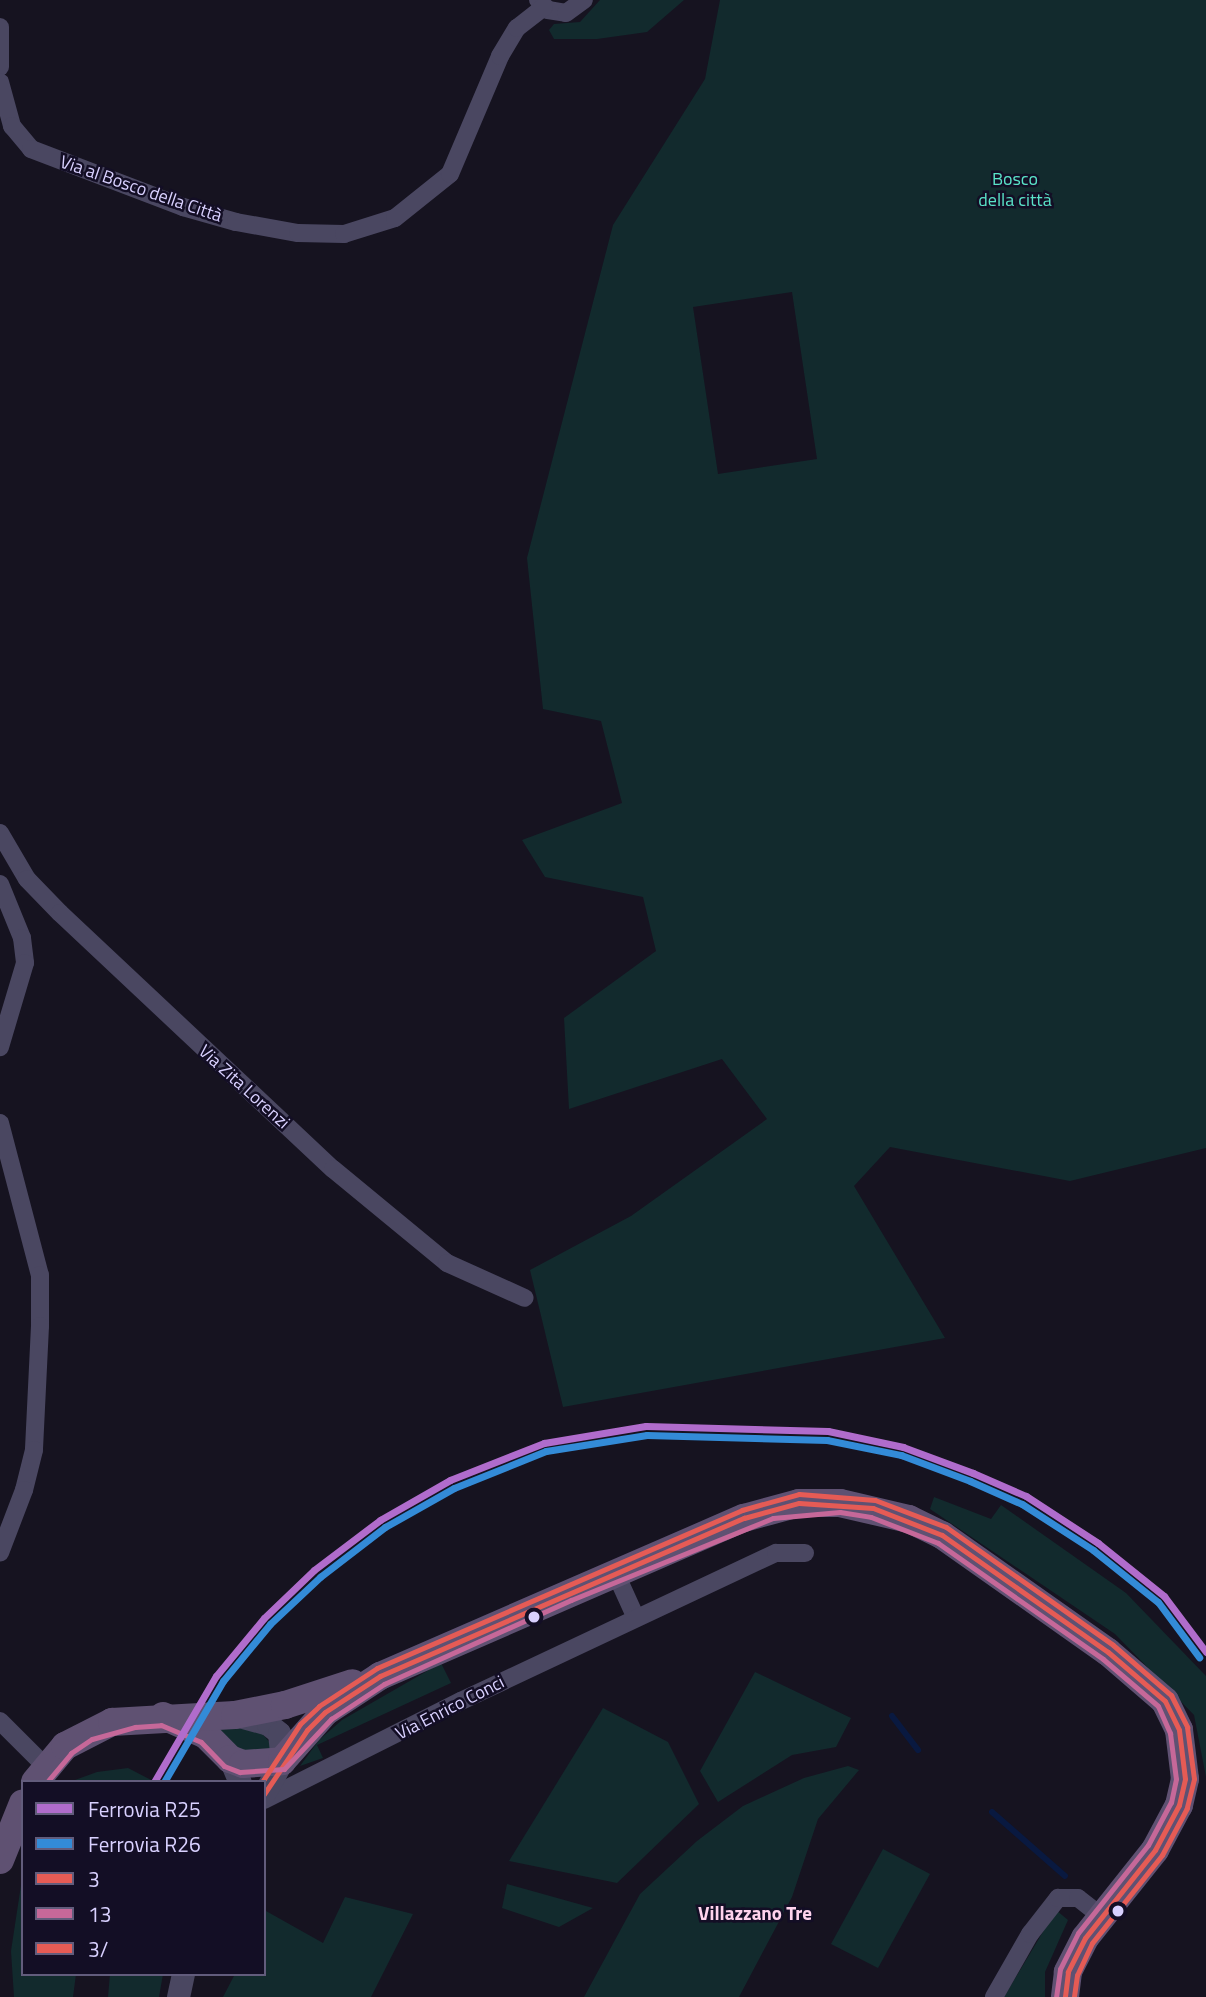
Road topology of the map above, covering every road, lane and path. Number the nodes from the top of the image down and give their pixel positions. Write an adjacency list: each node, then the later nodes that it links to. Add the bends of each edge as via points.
1 (584, 0): 2 (street, Via al Bosco della Città, via 566,13)
2 (541, 4): 5 (street, Via al Bosco della Città, via 517,28 500,56 450,174 396,218 344,234 298,233 236,222 183,207 31,149 12,126)
3 (0, 27): 4 (street)
4 (0, 67)
5 (0, 82)
6 (0, 832): 10 (street, Via Zita Lorenzi, via 11,858 52,905 333,1169 447,1263)
7 (0, 884): 8 (street, via 22,938 25,963)
8 (0, 1047)
9 (0, 1123): 11 (street, via 40,1275 40,1326 34,1450)
10 (526, 1298)
11 (0, 1553)
12 (805, 1553): 14 (street, Via Enrico Conci, via 776,1553)
13 (616, 1574): 14 (street); 15 (main road); 26 (main road, via 771,1509 799,1503 851,1504 909,1519 942,1535 1108,1652 1165,1701 1180,1730 1185,1779 1169,1828)
14 (636, 1618): 23 (street, Via Enrico Conci)
15 (380, 1676): 16 (main road); 19 (main road, via 325,1712)
16 (235, 1715): 17 (main road); 19 (street, via 268,1724 279,1733)
17 (163, 1716): 20 (main road, via 206,1735); 21 (main road, via 133,1718 88,1731)
18 (0, 1721): 21 (street)
19 (282, 1761): 20 (main road); 22 (street)
20 (235, 1770)
21 (40, 1774)
22 (266, 1790)
23 (266, 1799)
24 (21, 1808): 25 (main road)
25 (0, 1860)
26 (1102, 1917): 29 (street, via 1078,1898 1058,1898 1030,1934); 30 (main road, via 1068,1972)
27 (183, 1976): 28 (street)
28 (178, 1997)
29 (994, 1997)
30 (1065, 1997)

